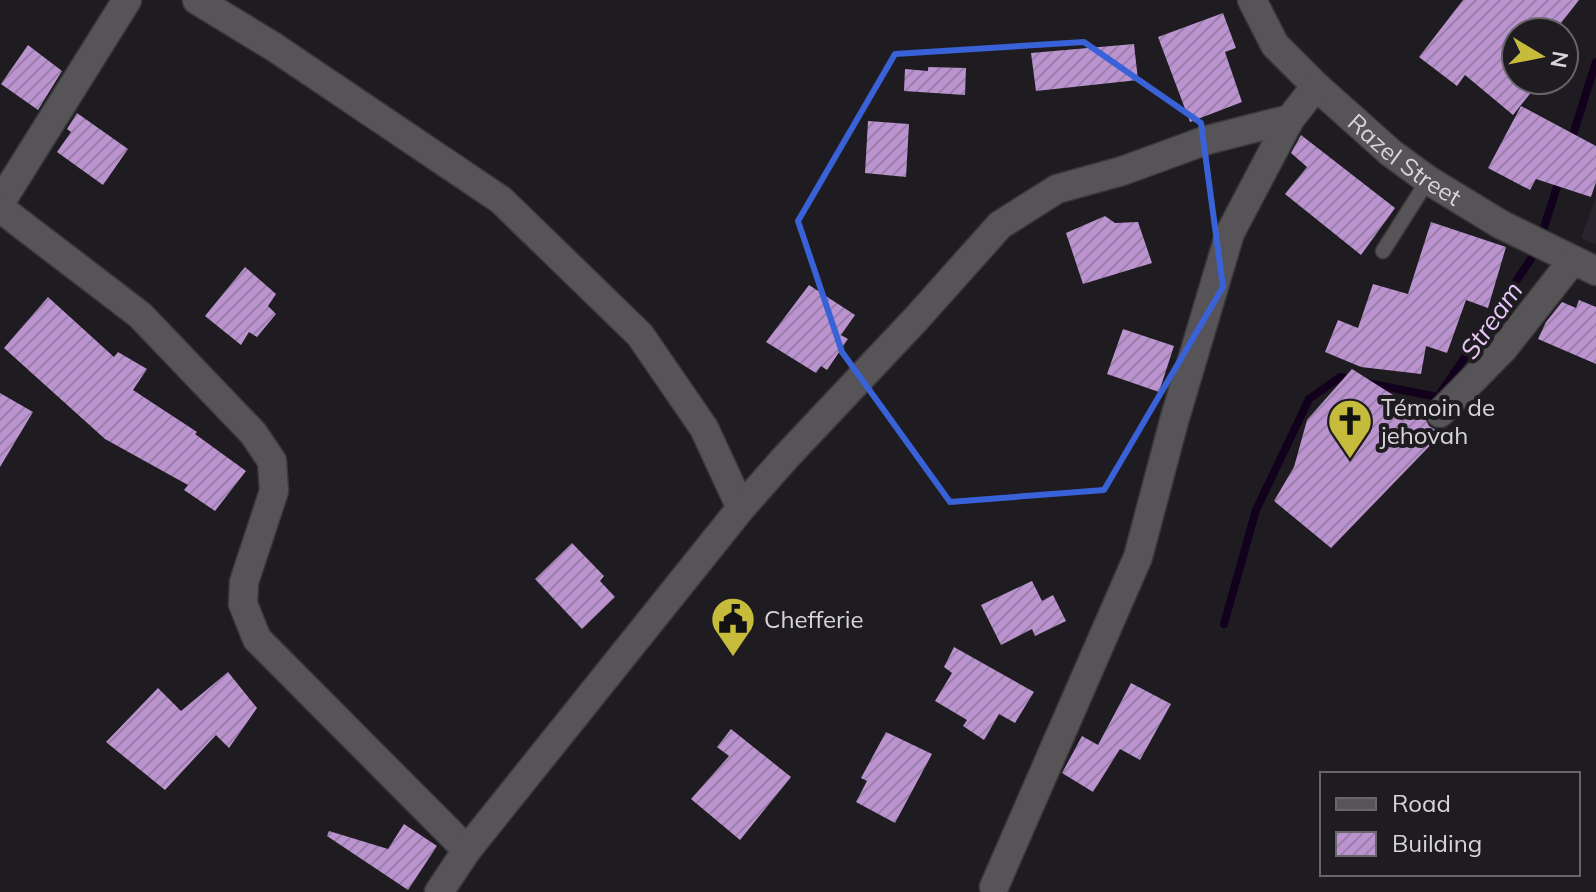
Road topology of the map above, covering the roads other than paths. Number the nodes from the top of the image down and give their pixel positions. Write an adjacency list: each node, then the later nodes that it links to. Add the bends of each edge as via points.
1 (127, 0): 7 (street)
2 (197, 0): 11 (street, via 501,200 640,335 704,428)
3 (1252, 0): 4 (street, Razel Street, via 1275,45)
4 (1316, 86): 5 (street); 6 (street, Razel Street)
5 (1290, 119): 11 (street, via 1057,189 1000,225); 13 (street, via 1230,233 1138,557)
6 (1428, 180): 8 (lane); 9 (street, Razel Street, via 1500,224)
7 (0, 206): 12 (street, via 140,315 253,433 272,461 274,491 244,582 243,604 257,639)
8 (1383, 251)
9 (1585, 265): 10 (street)
10 (1440, 413)
11 (741, 508): 12 (street)
12 (467, 850): 14 (street)
13 (994, 887)
14 (439, 892)

